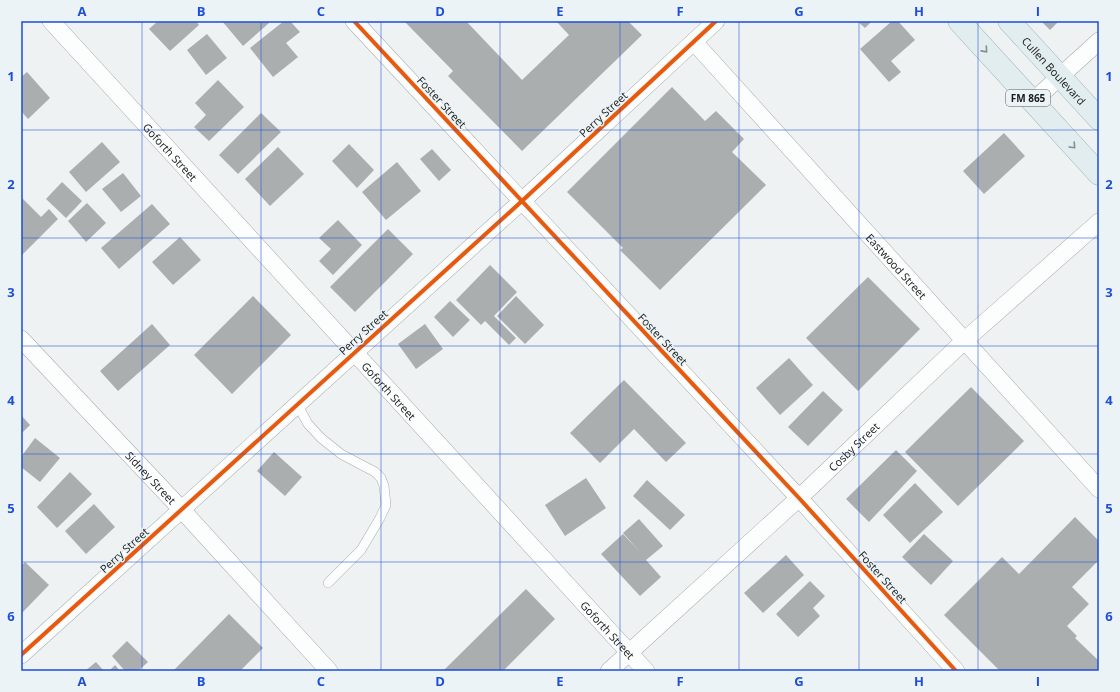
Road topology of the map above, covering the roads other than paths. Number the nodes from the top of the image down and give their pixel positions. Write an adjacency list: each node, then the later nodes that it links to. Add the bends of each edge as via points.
1 (51, 21): 16 (street, Goforth Street)
2 (354, 21): 12 (street, Foster Street)
3 (716, 21): 7 (street, Perry Street)
4 (959, 21): 9 (main road, FM 865, one-way to 9)
5 (1009, 21): 8 (main road, Cullen Boulevard / FM 865)
6 (1099, 41): 8 (street)
7 (694, 42): 12 (street, Perry Street); 15 (street, Eastwood Street)
8 (1060, 77): 9 (street); 10 (main road, Cullen Boulevard / FM 865)
9 (1032, 102): 11 (main road, FM 865, one-way to 11)
10 (1099, 119)
11 (1099, 174)
12 (522, 201): 16 (street, Perry Street); 19 (street, Foster Street)
13 (1099, 222): 15 (street, Cosby Street)
14 (21, 339): 20 (street, Sidney Street)
15 (964, 341): 18 (street, Eastwood Street); 19 (street, Cosby Street)
16 (353, 352): 17 (street, Perry Street); 22 (street, Goforth Street)
17 (297, 404): 20 (street, Perry Street); 21 (lane, via 308,424 321,438 341,454 375,472 384,486 386,505 380,518 361,550)
18 (1099, 489)
19 (799, 498): 22 (street, Cosby Street); 27 (street, Foster Street)
20 (182, 510): 23 (street, Perry Street); 24 (street, Sidney Street)
21 (328, 583)
22 (629, 652): 25 (street, Cosby Street); 26 (street, Goforth Street)
23 (21, 655)
24 (329, 671)
25 (609, 671)
26 (646, 671)
27 (956, 671)

